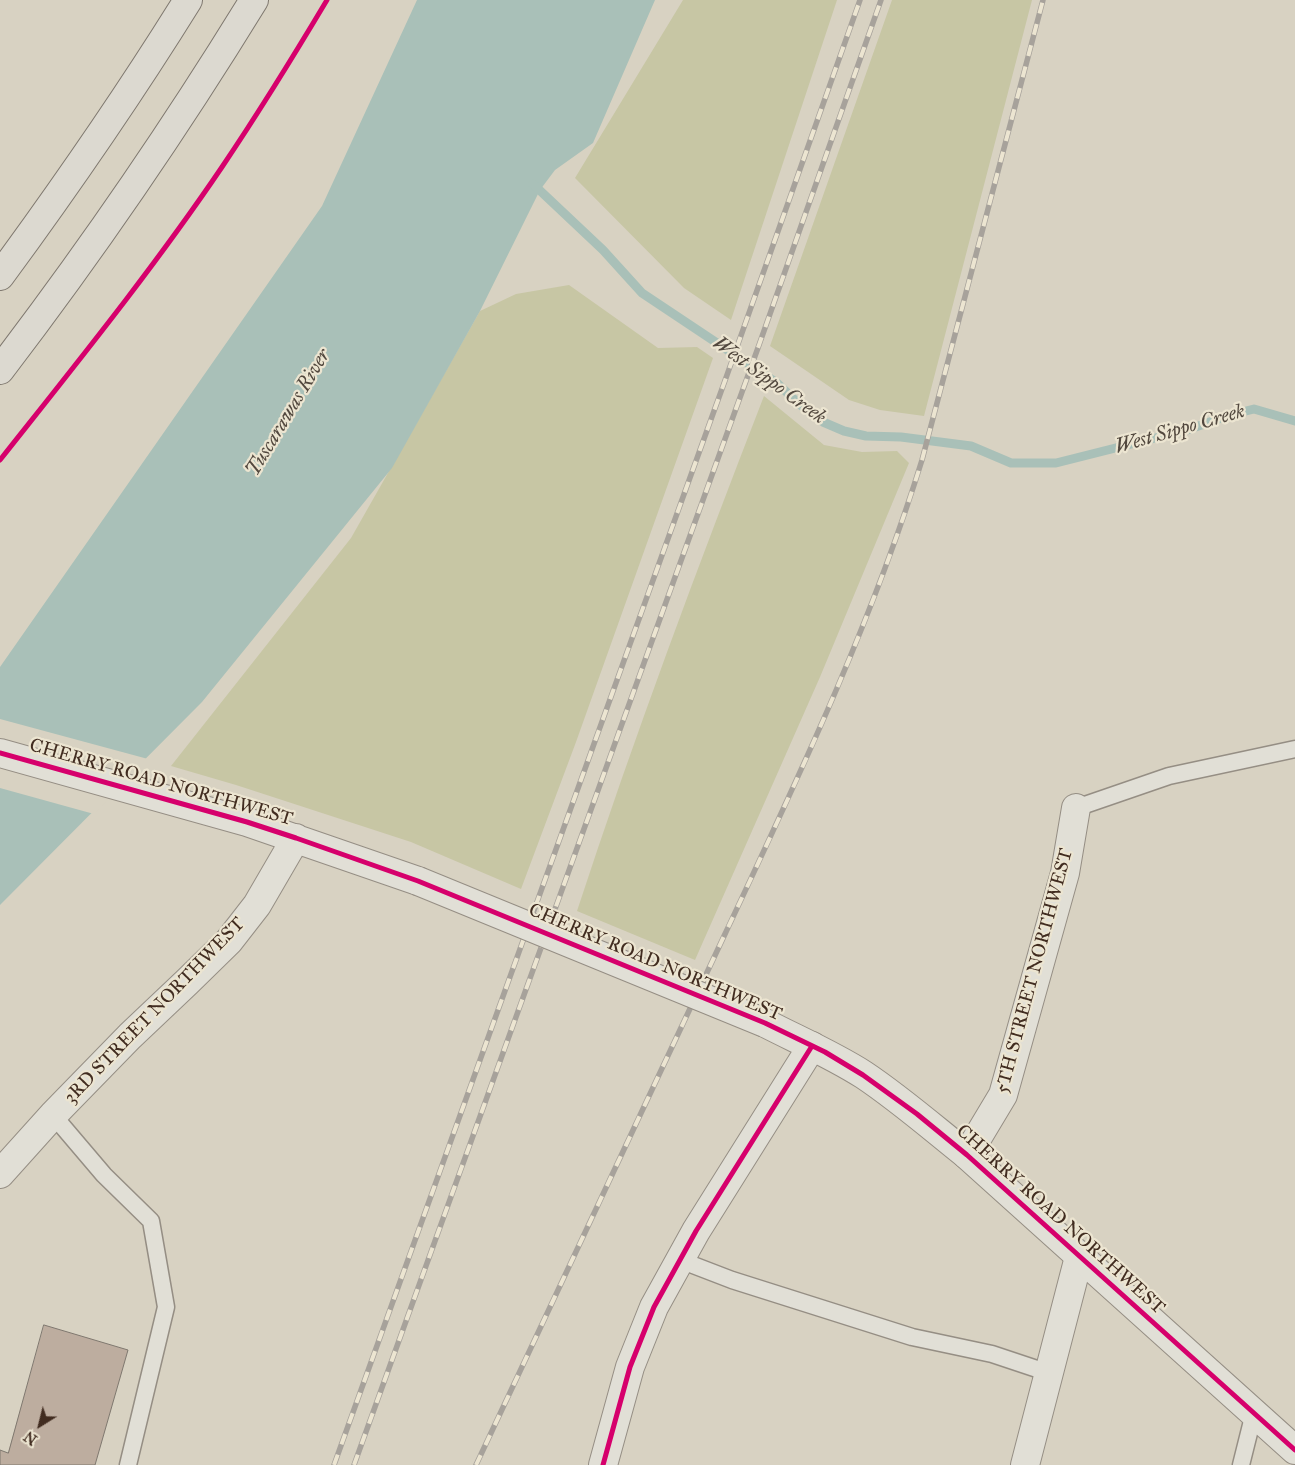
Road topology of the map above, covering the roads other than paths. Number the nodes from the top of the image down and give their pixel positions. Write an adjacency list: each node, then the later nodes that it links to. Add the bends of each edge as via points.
1 (188, 0): 3 (highway)
2 (254, 0): 6 (highway, via 130,191)
3 (53, 203): 4 (highway); 5 (highway)
4 (0, 248)
5 (0, 276)
6 (0, 370)
7 (1295, 750): 9 (lane, via 1169,776)
8 (0, 753): 10 (street, CHERRY ROAD NORTHWEST)
9 (1076, 808): 13 (street, 5TH STREET NORTHWEST, via 1065,873 1003,1095)
10 (296, 838): 11 (street, CHERRY ROAD NORTHWEST, bridge, via 418,881 765,1023); 12 (street, 3RD STREET NORTHWEST, via 257,904 229,941)
11 (812, 1046): 13 (street, CHERRY ROAD NORTHWEST, via 863,1075); 16 (street)
12 (53, 1115): 14 (street, 3RD STREET NORTHWEST); 20 (lane, via 104,1175 151,1221 166,1308)
13 (967, 1155): 15 (street, CHERRY ROAD NORTHWEST)
14 (0, 1174)
15 (1079, 1257): 17 (street); 18 (street, CHERRY ROAD NORTHWEST)
16 (680, 1260): 17 (lane, via 912,1338 992,1354); 21 (street, via 654,1307 630,1367)
17 (1048, 1373): 22 (street)
18 (1254, 1413): 19 (street, CHERRY ROAD NORTHWEST); 23 (lane)
19 (1295, 1450)
20 (128, 1465)
21 (603, 1465)
22 (1026, 1465)
23 (1240, 1465)

